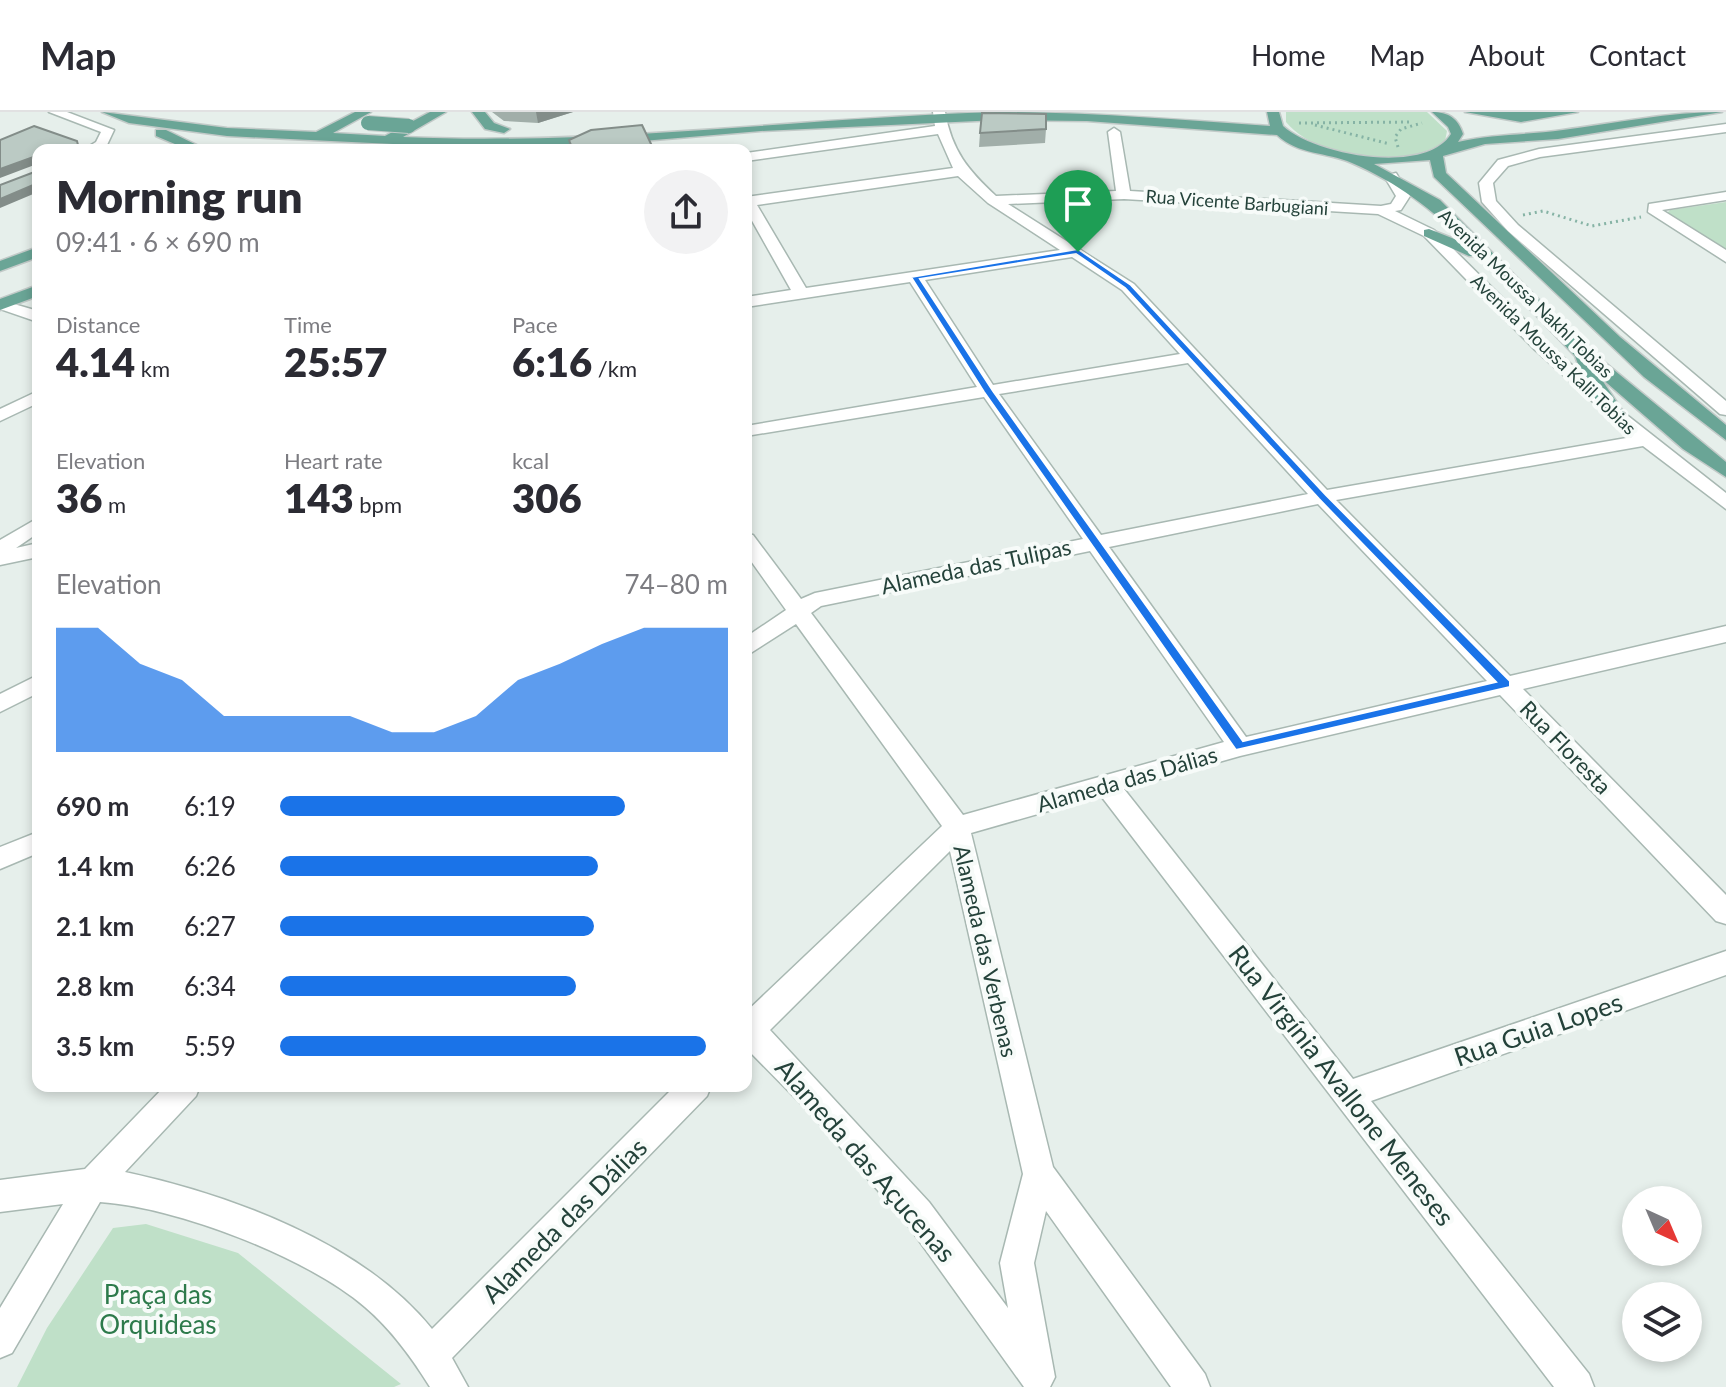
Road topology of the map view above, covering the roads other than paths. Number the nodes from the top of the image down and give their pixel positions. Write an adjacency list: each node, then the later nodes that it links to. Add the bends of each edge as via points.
1 (55, 112): 27 (street, via 108,130)
2 (108, 112): 12 (main road)
3 (440, 112): 17 (main road)
4 (478, 112): 20 (main road, via 490,126)
5 (776, 112): 13 (main road)
6 (1273, 112): 21 (main road)
7 (1438, 112): 33 (main road, via 1457,134)
8 (1471, 112): 9 (main road, via 1521,118)
9 (1572, 112)
10 (1716, 112): 23 (main road)
11 (366, 117): 15 (main road); 17 (main road, bridge)
12 (129, 119): 24 (main road); 28 (main road)
13 (759, 120): 14 (main road, via 827,126); 20 (main road); 26 (main road)
14 (941, 120): 21 (main road, via 1087,117); 34 (street); 36 (street, Rua Floresta)
15 (332, 121): 24 (main road); 25 (main road)
16 (1726, 125): 23 (main road); 45 (street, via 1503,163 1486,183 1489,202)
17 (412, 126): 18 (main road); 25 (main road)
18 (444, 127)
19 (474, 128): 20 (main road)
20 (504, 129)
21 (1280, 131): 35 (main road, via 1310,148)
22 (1114, 132): 38 (street)
23 (1558, 135): 33 (main road, via 1485,140)
24 (315, 137): 29 (main road)
25 (383, 139): 30 (main road); 31 (main road)
26 (583, 142): 31 (main road); 32 (street)
27 (98, 144)
28 (186, 144)
29 (300, 144)
30 (375, 144)
31 (475, 144)
32 (578, 144)
33 (1442, 152): 35 (main road, via 1399,161); 40 (main road, Avenida Moussa Nakhl Tobias, via 1439,174)
34 (752, 156)
35 (1355, 159): 37 (main road, Avenida Moussa Nakhl Tobias)
36 (961, 171): 41 (street); 42 (street, Rua Floresta)
37 (1391, 176): 44 (street, via 1403,196 1396,207); 50 (main road, Avenida Moussa Nakhl Tobias, via 1435,203)
38 (1124, 195): 42 (street, Rua Vicente Barbugiani); 44 (street, Rua Vicente Barbugiani)
39 (1726, 196): 49 (street, via 1654,207)
40 (1465, 199): 45 (main road); 59 (main road, Avenida Moussa Nakhl Tobias)
41 (752, 200)
42 (993, 200): 47 (street, Rua Floresta)
43 (752, 210): 55 (street)
44 (1381, 210): 46 (street, Avenida Moussa Kalil Tobias)
45 (1514, 222): 51 (street)
46 (1429, 233): 50 (main road); 68 (street, Avenida Moussa Kalil Tobias)
47 (1078, 252): 53 (street); 62 (street, Rua Floresta, via 1128,287)
48 (32, 254): 52 (main road)
49 (1726, 257)
50 (1487, 259): 60 (main road, Avenida Moussa Nakhl Tobias)
51 (1551, 261): 59 (main road); 66 (street)
52 (0, 266)
53 (915, 277): 55 (street); 64 (street)
54 (32, 292): 57 (main road)
55 (800, 292): 56 (street)
56 (752, 301)
57 (1, 304): 58 (street)
58 (32, 315)
59 (1594, 324): 60 (main road, via 1576,332); 63 (main road, Avenida Moussa Nakhl Tobias)
60 (1557, 328): 61 (main road, Avenida Moussa Nakhl Tobias)
61 (1580, 351): 63 (main road, via 1598,348); 68 (main road, via 1595,386); 72 (main road, Avenida Moussa Nakhl Tobias)
62 (1191, 357): 64 (street); 73 (street, Rua Floresta)
63 (1637, 364): 70 (main road, Avenida Moussa Nakhl Tobias)
64 (989, 392): 69 (street); 76 (street)
65 (32, 399): 67 (street)
66 (1726, 410)
67 (0, 416)
68 (1617, 416): 71 (street, Avenida Moussa Kalil Tobias)
69 (752, 430)
70 (1726, 434)
71 (1645, 440): 73 (street, Alameda das Tulipas); 74 (street, Avenida Moussa Kalil Tobias)
72 (1726, 471)
73 (1322, 497): 76 (street, Alameda das Tulipas); 84 (street, Rua Floresta)
74 (1726, 503)
75 (32, 528): 78 (street)
76 (1097, 541): 81 (street, Alameda das Tulipas, via 815,600); 87 (street)
77 (752, 548): 81 (street, Alameda das Verbenas)
78 (0, 549)
79 (32, 551): 80 (street)
80 (0, 558)
81 (799, 609): 83 (street, Alameda das Tulipas); 89 (street, Alameda das Verbenas)
82 (1726, 634): 84 (street, Alameda das Dálias)
83 (752, 644)
84 (1505, 684): 87 (street, Alameda das Dálias); 93 (street, Rua Floresta)
85 (32, 686): 86 (street)
86 (0, 704)
87 (1240, 747): 88 (street, Alameda das Dálias)
88 (1106, 785): 89 (street, Alameda das Dálias); 99 (street, Rua Virgínia Avallone Meneses)
89 (957, 827): 95 (street, Alameda das Dálias); 100 (street, Alameda das Verbenas)
90 (32, 845): 92 (street)
91 (32, 856): 92 (street)
92 (0, 859)
93 (1726, 913)
94 (1726, 963): 99 (street, Rua Guia Lopes)
95 (752, 1026)
96 (752, 1034): 105 (street, Alameda das Açucenas, via 918,1213)
97 (179, 1092): 101 (street)
98 (690, 1092): 104 (street, Alameda das Dálias)
99 (1350, 1094): 108 (street, Rua Virgínia Avallone Meneses)
100 (1039, 1174): 105 (street, Alameda das Verbenas, via 1017,1263); 107 (street)
101 (92, 1185): 102 (street); 103 (street); 104 (street, via 157,1194 280,1239 366,1286)
102 (0, 1196)
103 (0, 1341)
104 (432, 1354): 106 (street)
105 (1037, 1384)
106 (450, 1387)
107 (1192, 1387)
108 (1576, 1387)

